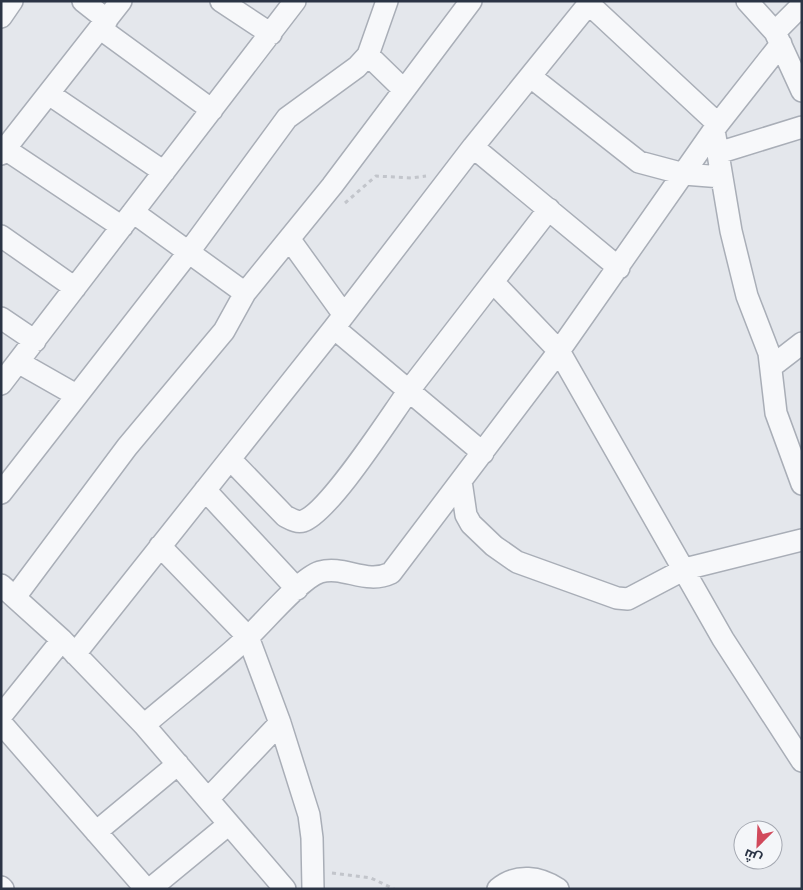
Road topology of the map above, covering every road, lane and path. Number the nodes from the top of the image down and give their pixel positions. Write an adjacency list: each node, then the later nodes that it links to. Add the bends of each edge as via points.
1 (12, 1): 11 (street)
2 (84, 1): 12 (street)
3 (121, 1): 12 (street)
4 (221, 1): 13 (street)
5 (295, 1): 13 (street)
6 (387, 1): 15 (street)
7 (471, 1): 17 (street)
8 (747, 1): 14 (street)
9 (590, 3): 16 (street); 21 (street)
10 (802, 5): 14 (street)
11 (1, 17)
12 (104, 24): 19 (street); 20 (street)
13 (271, 34): 20 (street)
14 (778, 38): 18 (street); 21 (street)
15 (368, 55): 17 (street); 35 (street, via 357,67 287,118)
16 (531, 77): 23 (street); 28 (street, via 626,154 639,162)
17 (404, 90): 34 (street)
18 (802, 91)
19 (49, 94): 24 (street); 26 (street)
20 (212, 110): 26 (street)
21 (716, 127): 25 (street); 28 (street)
22 (802, 127): 25 (street)
23 (473, 147): 27 (street); 31 (street)
24 (3, 151): 32 (street)
25 (718, 153): 29 (street)
26 (164, 172): 32 (street)
27 (454, 173): 30 (path, via 411,178 376,176); 41 (street)
28 (684, 174): 29 (street); 36 (street)
29 (722, 177): 46 (street, via 746,296)
30 (342, 206)
31 (549, 209): 36 (street); 37 (street)
32 (127, 220): 35 (street); 38 (street)
33 (1, 236): 38 (street)
34 (290, 240): 39 (street); 41 (street)
35 (188, 253): 39 (street); 49 (street)
36 (619, 268): 44 (street)
37 (493, 282): 44 (street); 48 (street)
38 (75, 288): 42 (street)
39 (245, 293): 60 (street, via 224,331)
40 (1, 318): 42 (street)
41 (339, 322): 48 (street); 51 (street)
42 (35, 341): 45 (street)
43 (802, 343): 46 (street)
44 (559, 352): 50 (street); 58 (street)
45 (18, 362): 47 (street); 49 (street)
46 (772, 367): 53 (street, via 776,413)
47 (1, 384)
48 (409, 391): 50 (street); 51 (street, via 342,484 303,521 286,516)
49 (76, 395): 55 (street)
50 (482, 453): 52 (street)
51 (230, 459): 54 (street)
52 (462, 481): 58 (street, via 466,515 471,524 517,562 617,598 628,599); 59 (street, via 391,573 380,579 334,571 320,572)
53 (802, 484)
54 (205, 490): 57 (street); 59 (street)
55 (1, 493)
56 (802, 540): 58 (street)
57 (160, 546): 61 (street); 62 (street)
58 (684, 569): 67 (street, via 723,639)
59 (297, 589): 61 (street)
60 (8, 591): 62 (street)
61 (248, 637): 65 (street); 66 (street)
62 (68, 647): 63 (street); 66 (street)
63 (1, 716)
64 (1, 723): 71 (street)
65 (280, 723): 69 (street); 72 (street, via 309,815)
66 (144, 725): 68 (street)
67 (802, 761)
68 (178, 764): 69 (street); 71 (street)
69 (208, 799): 70 (street)
70 (229, 824): 74 (street); 75 (street)
71 (96, 832): 73 (street)
72 (313, 880): 76 (path, via 346,873 371,878)
73 (146, 889)
74 (150, 889)
75 (285, 889)
76 (394, 889)
77 (498, 889): 78 (street, via 527,877 544,880)
78 (558, 889)

